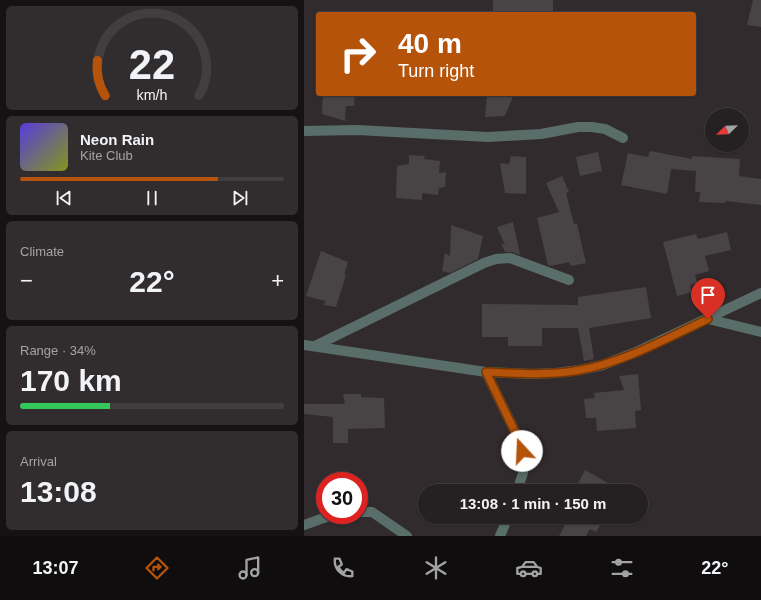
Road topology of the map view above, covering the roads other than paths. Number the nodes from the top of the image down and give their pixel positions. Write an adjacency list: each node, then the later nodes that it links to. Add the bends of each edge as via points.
1 (304, 131): 2 (street, via 357,130 488,137 541,134 592,126)
2 (623, 138)
3 (569, 280): 8 (street, via 510,258 496,259)
4 (761, 293): 5 (street)
5 (708, 319): 6 (street); 9 (street, via 636,352 580,370 531,374)
6 (761, 332)
7 (304, 345): 8 (street)
8 (315, 346): 9 (street)
9 (486, 372): 10 (street, via 520,442 524,473)
10 (520, 484)
11 (368, 512): 15 (street, via 372,512)
12 (316, 520): 13 (street)
13 (304, 524)
14 (505, 524): 16 (street)
15 (407, 536)
16 (500, 536)

